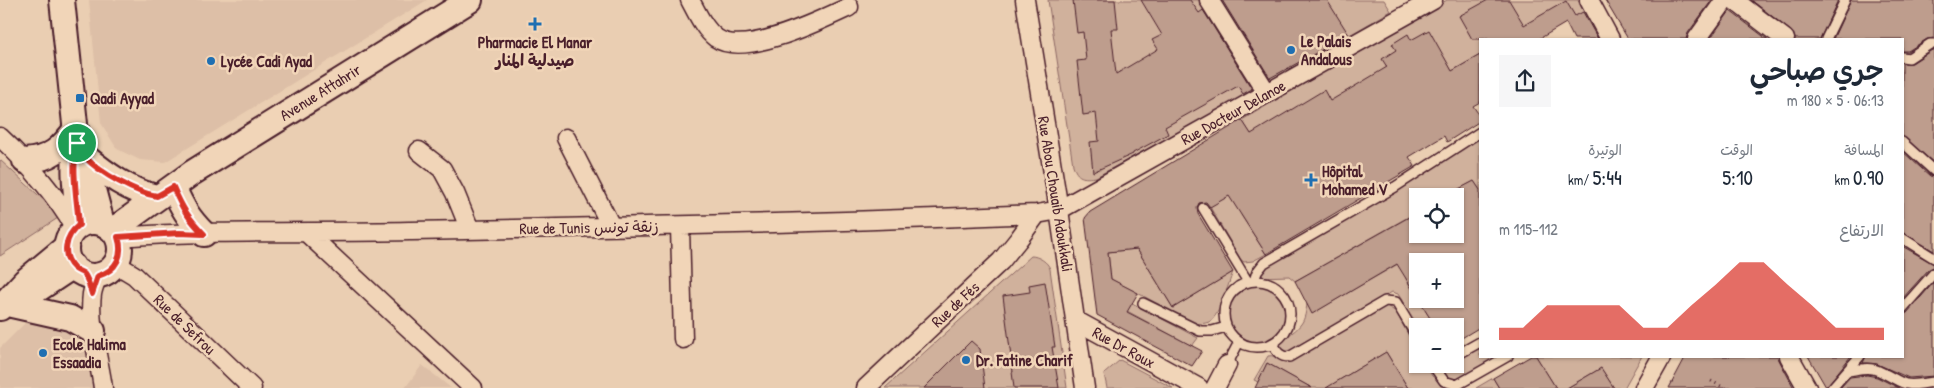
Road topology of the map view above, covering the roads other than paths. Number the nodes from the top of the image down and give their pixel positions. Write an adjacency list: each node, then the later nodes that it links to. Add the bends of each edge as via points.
1 (62, 0): 22 (street)
2 (470, 0): 27 (street, Avenue Attahrir)
3 (690, 0): 11 (street, via 714,37 734,44 755,43 783,34)
4 (1025, 0): 29 (street, Rue Abou Chouaib Adoukkali)
5 (1210, 0): 18 (street)
6 (1433, 0): 18 (street, Rue Docteur Delanoe)
7 (1589, 0): 12 (street)
8 (1725, 0): 13 (street)
9 (1734, 0): 14 (street)
10 (1845, 0): 15 (lane)
11 (850, 6)
12 (1609, 38)
13 (1698, 38)
14 (1784, 38)
15 (1826, 38)
16 (1934, 44): 17 (lane, via 1909,58)
17 (1904, 57)
18 (1267, 93): 29 (street, Rue Docteur Delanoe)
19 (1479, 133): 40 (lane, via 1396,187 1264,264)
20 (0, 137): 25 (street)
21 (566, 138): 31 (street)
22 (79, 143): 25 (street, via 36,160); 27 (street, via 120,182 145,194); 37 (street, via 74,171)
23 (1904, 144): 26 (lane)
24 (419, 151): 33 (street, via 442,169)
25 (25, 161): 37 (street)
26 (1934, 171)
27 (165, 192): 35 (street); 37 (street, Avenue Attahrir)
28 (1203, 208): 40 (lane)
29 (1059, 210): 30 (street, Rue de Tunis زنقة تونس); 44 (street, Rue Abou Chouaib Adoukkali)
30 (1037, 214): 32 (street, Rue de Tunis زنقة تونس); 64 (street, Rue de Fés, via 1000,261)
31 (611, 226): 32 (street, Rue de Tunis زنقة تونس); 33 (street, Rue de Tunis زنقة تونس)
32 (680, 226): 48 (street)
33 (470, 230): 34 (street, Rue de Tunis زنقة تونس)
34 (306, 233): 35 (street, Rue de Tunis زنقة تونس); 63 (street)
35 (204, 234): 37 (street, Rue de Tunis زنقة تونس, via 179,233)
36 (1904, 239): 38 (lane)
37 (93, 251): 42 (street, via 30,296); 47 (street); 62 (street, Rue de Sefrou, via 134,275)
38 (1934, 258)
39 (1934, 273): 43 (lane)
40 (1251, 282): 46 (lane, via 1234,290 1227,299 1224,309); 51 (lane, via 1275,286 1289,303 1290,325 1284,335)
41 (1142, 303): 46 (lane, via 1200,331)
42 (4, 308): 47 (street, via 70,318)
43 (1904, 308)
44 (1075, 320): 65 (street, Rue Abou Chouaib Adoukkali); 66 (street, Rue Dr Roux)
45 (1409, 323): 51 (lane, via 1396,302 1391,300 1289,357 1279,354)
46 (1226, 327): 49 (lane)
47 (93, 331): 61 (street)
48 (682, 339)
49 (1239, 342): 51 (lane, via 1255,348); 57 (lane)
50 (1479, 343): 52 (lane)
51 (1272, 344)
52 (1464, 351)
53 (1505, 358): 59 (lane, via 1457,385 1444,381)
54 (1661, 358): 68 (street)
55 (1790, 358): 69 (street)
56 (1858, 358): 58 (lane)
57 (1227, 365): 67 (street)
58 (1847, 371): 60 (lane, via 1878,370 1910,387); 70 (lane)
59 (1440, 373)
60 (1934, 382)
61 (103, 388)
62 (252, 388)
63 (474, 388)
64 (866, 388)
65 (1085, 388)
66 (1199, 388)
67 (1215, 388)
68 (1644, 388)
69 (1807, 388)
70 (1832, 388)

